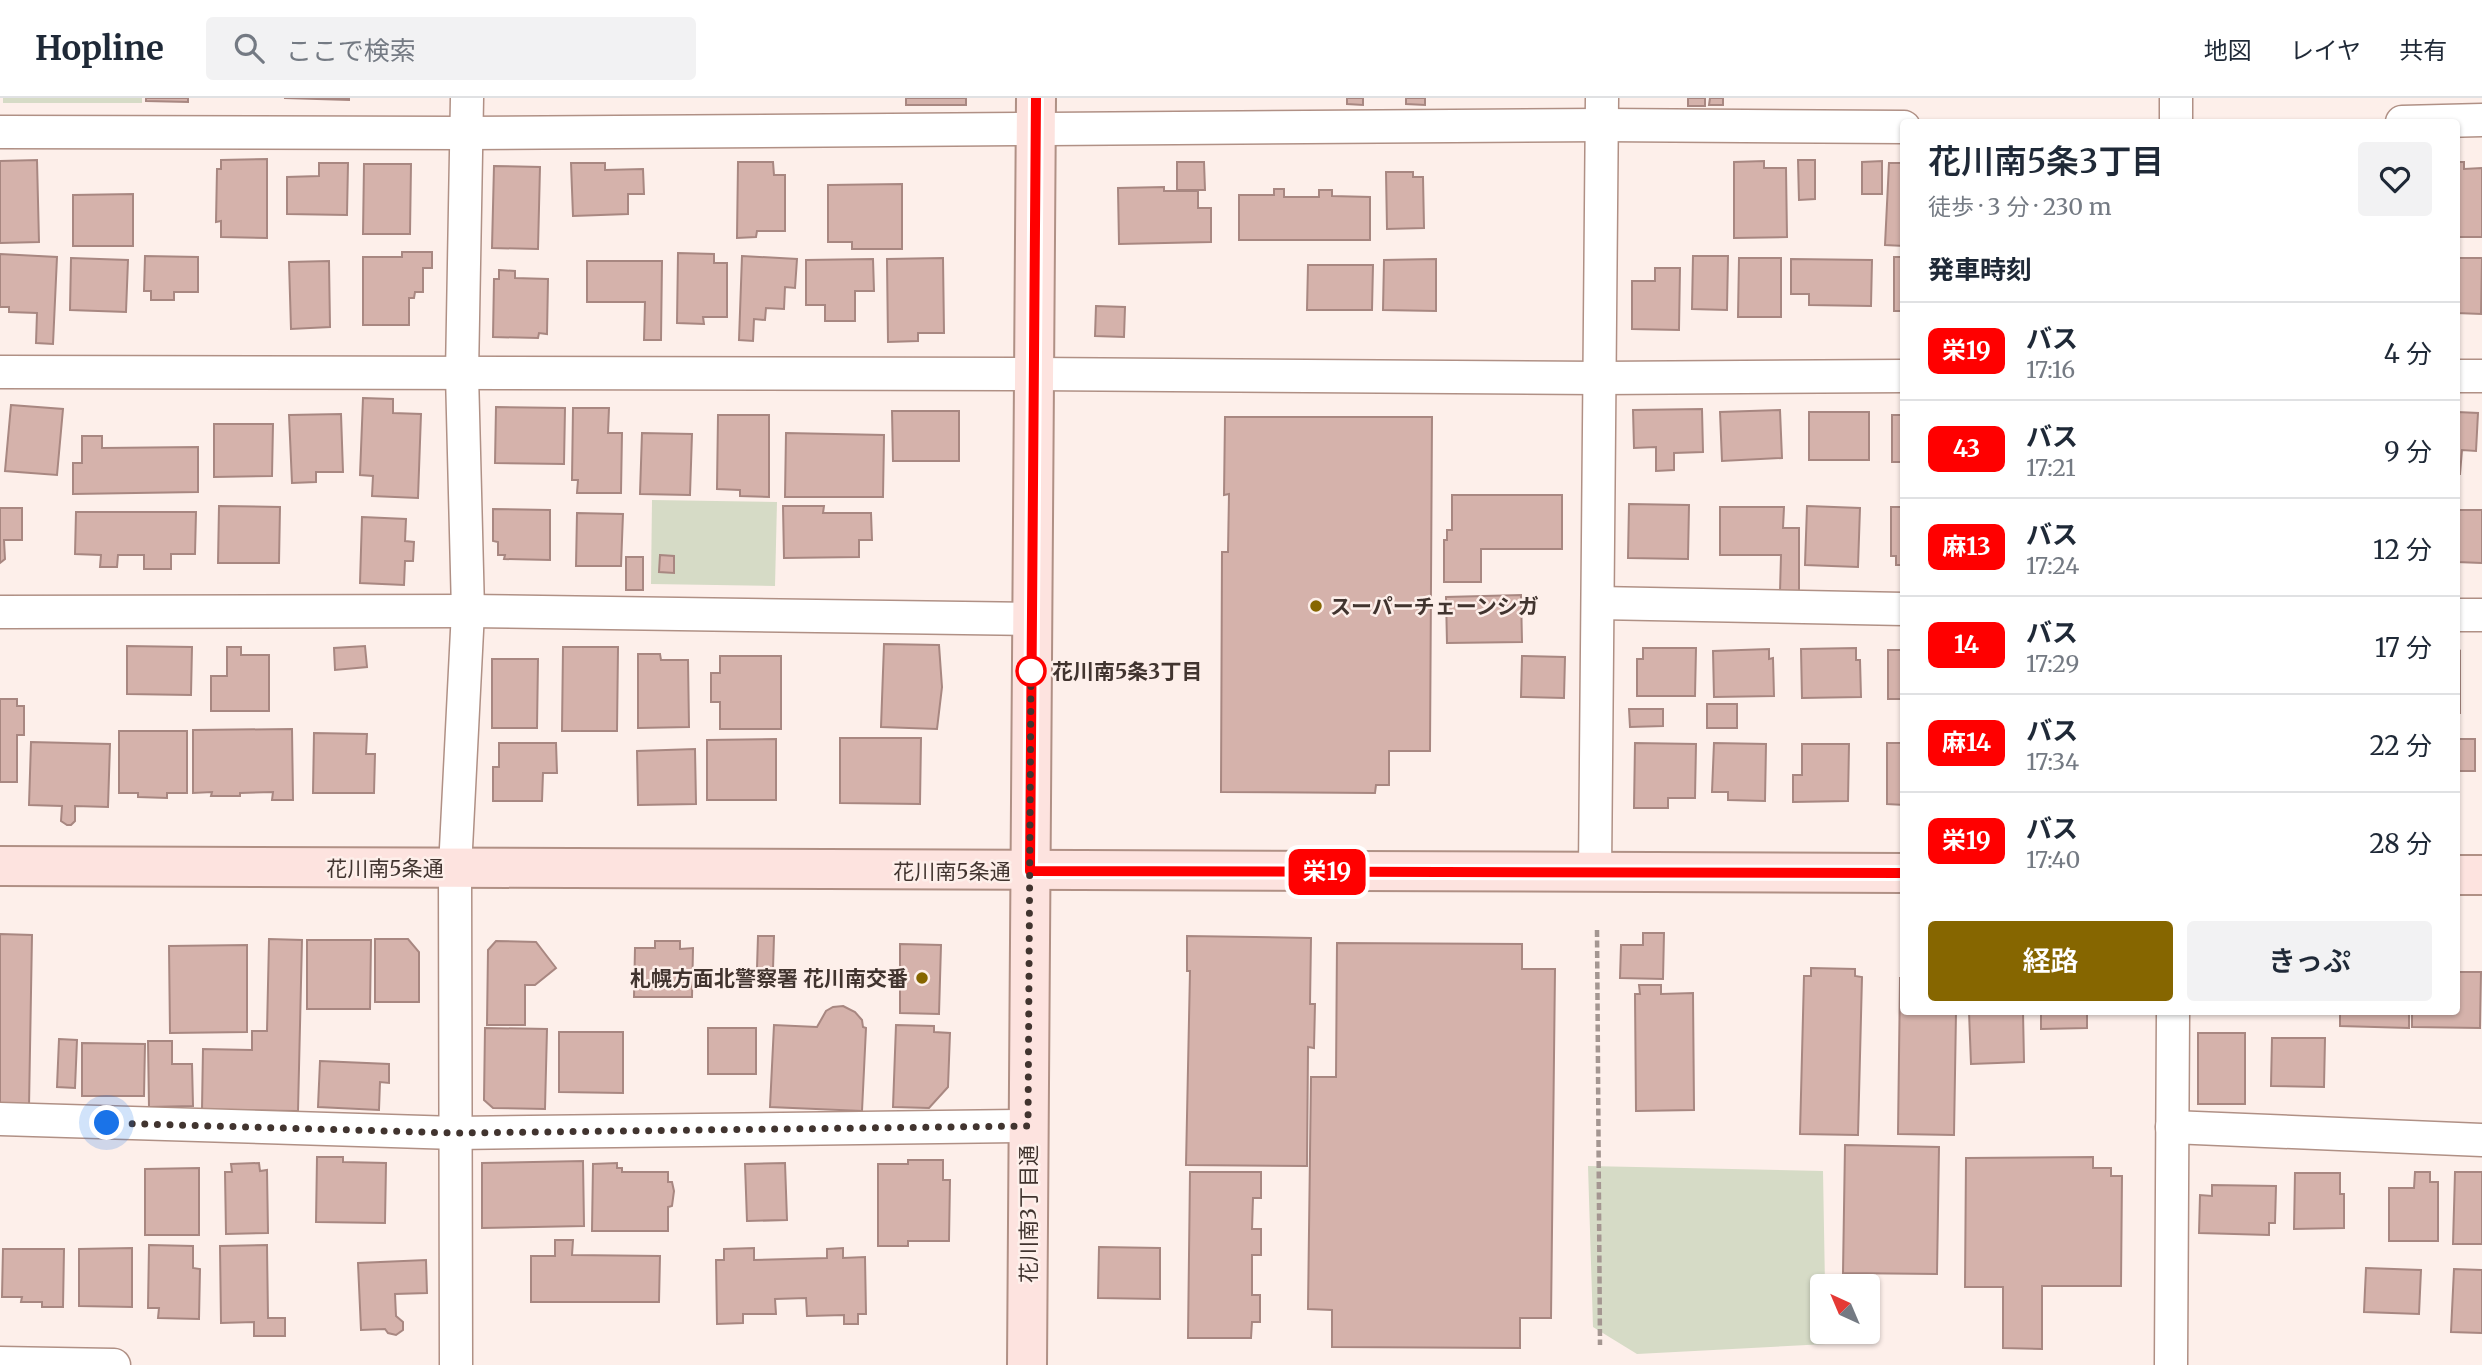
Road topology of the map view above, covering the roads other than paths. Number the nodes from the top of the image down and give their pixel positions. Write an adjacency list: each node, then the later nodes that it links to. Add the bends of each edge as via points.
1 (467, 98): 10 (street)
2 (2176, 98): 5 (street)
3 (1602, 112): 4 (street); 8 (street); 17 (street)
4 (1036, 114): 10 (street); 13 (street, 花川南3丁目通)
5 (2176, 119)
6 (2482, 120): 7 (street)
7 (2460, 121)
8 (1900, 127)
9 (0, 132): 10 (street)
10 (466, 133): 12 (street)
11 (0, 372): 12 (street)
12 (462, 374): 13 (street); 20 (street)
13 (1034, 374): 17 (street); 24 (street, 花川南3丁目通)
14 (1900, 376): 17 (street)
15 (2460, 376): 16 (street)
16 (2482, 376)
17 (1600, 378): 18 (street)
18 (1598, 603): 19 (street); 28 (street)
19 (1900, 609)
20 (468, 611): 21 (street); 24 (street); 26 (street)
21 (0, 612)
22 (2460, 615): 23 (street)
23 (2482, 615)
24 (1031, 619): 27 (street, 花川南3丁目通)
25 (0, 866): 26 (street, 花川南5条通)
26 (455, 868): 27 (street, 花川南5条通); 36 (street)
27 (1030, 871): 28 (street, 花川南5条通); 34 (street, 花川南3丁目通)
28 (1595, 872): 29 (street, 花川南5条通)
29 (1900, 873)
30 (2460, 875): 31 (street)
31 (2482, 875)
32 (2173, 1015): 35 (street)
33 (0, 1119): 36 (street)
34 (1028, 1126): 36 (street); 41 (street, 花川南3丁目通)
35 (2172, 1128): 37 (street); 42 (street)
36 (456, 1133): 40 (street)
37 (2482, 1140)
38 (0, 1363): 39 (street)
39 (114, 1365)
40 (457, 1365)
41 (1027, 1365)
42 (2171, 1365)

